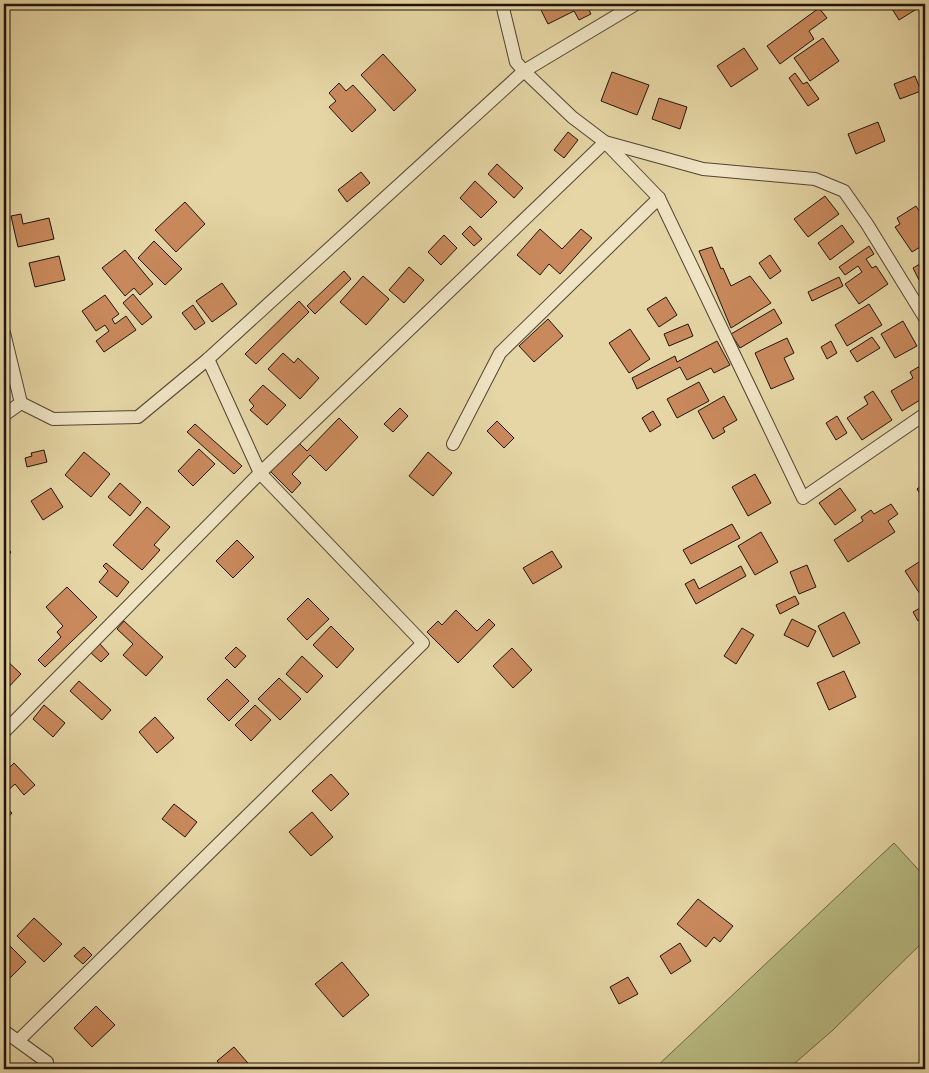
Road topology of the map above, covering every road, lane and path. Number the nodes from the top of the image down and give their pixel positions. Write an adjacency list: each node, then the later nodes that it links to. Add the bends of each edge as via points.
1 (502, 4): 3 (street, via 516,62)
2 (636, 4): 3 (street)
3 (524, 71): 4 (street, via 572,117); 8 (street)
4 (605, 142): 5 (street); 6 (street, via 703,169 815,179 844,191); 13 (street)
5 (658, 198): 10 (street, via 804,498); 12 (street, via 500,353)
6 (925, 318)
7 (4, 333): 9 (street)
8 (208, 359): 9 (street, via 138,417 53,420); 13 (street)
9 (21, 403): 11 (street)
10 (925, 414)
11 (4, 415)
12 (453, 444)
13 (260, 473): 14 (street); 16 (street, via 423,643)
14 (4, 732)
15 (4, 1031): 16 (street)
16 (19, 1040): 17 (street, via 47,1062)
17 (46, 1069)

